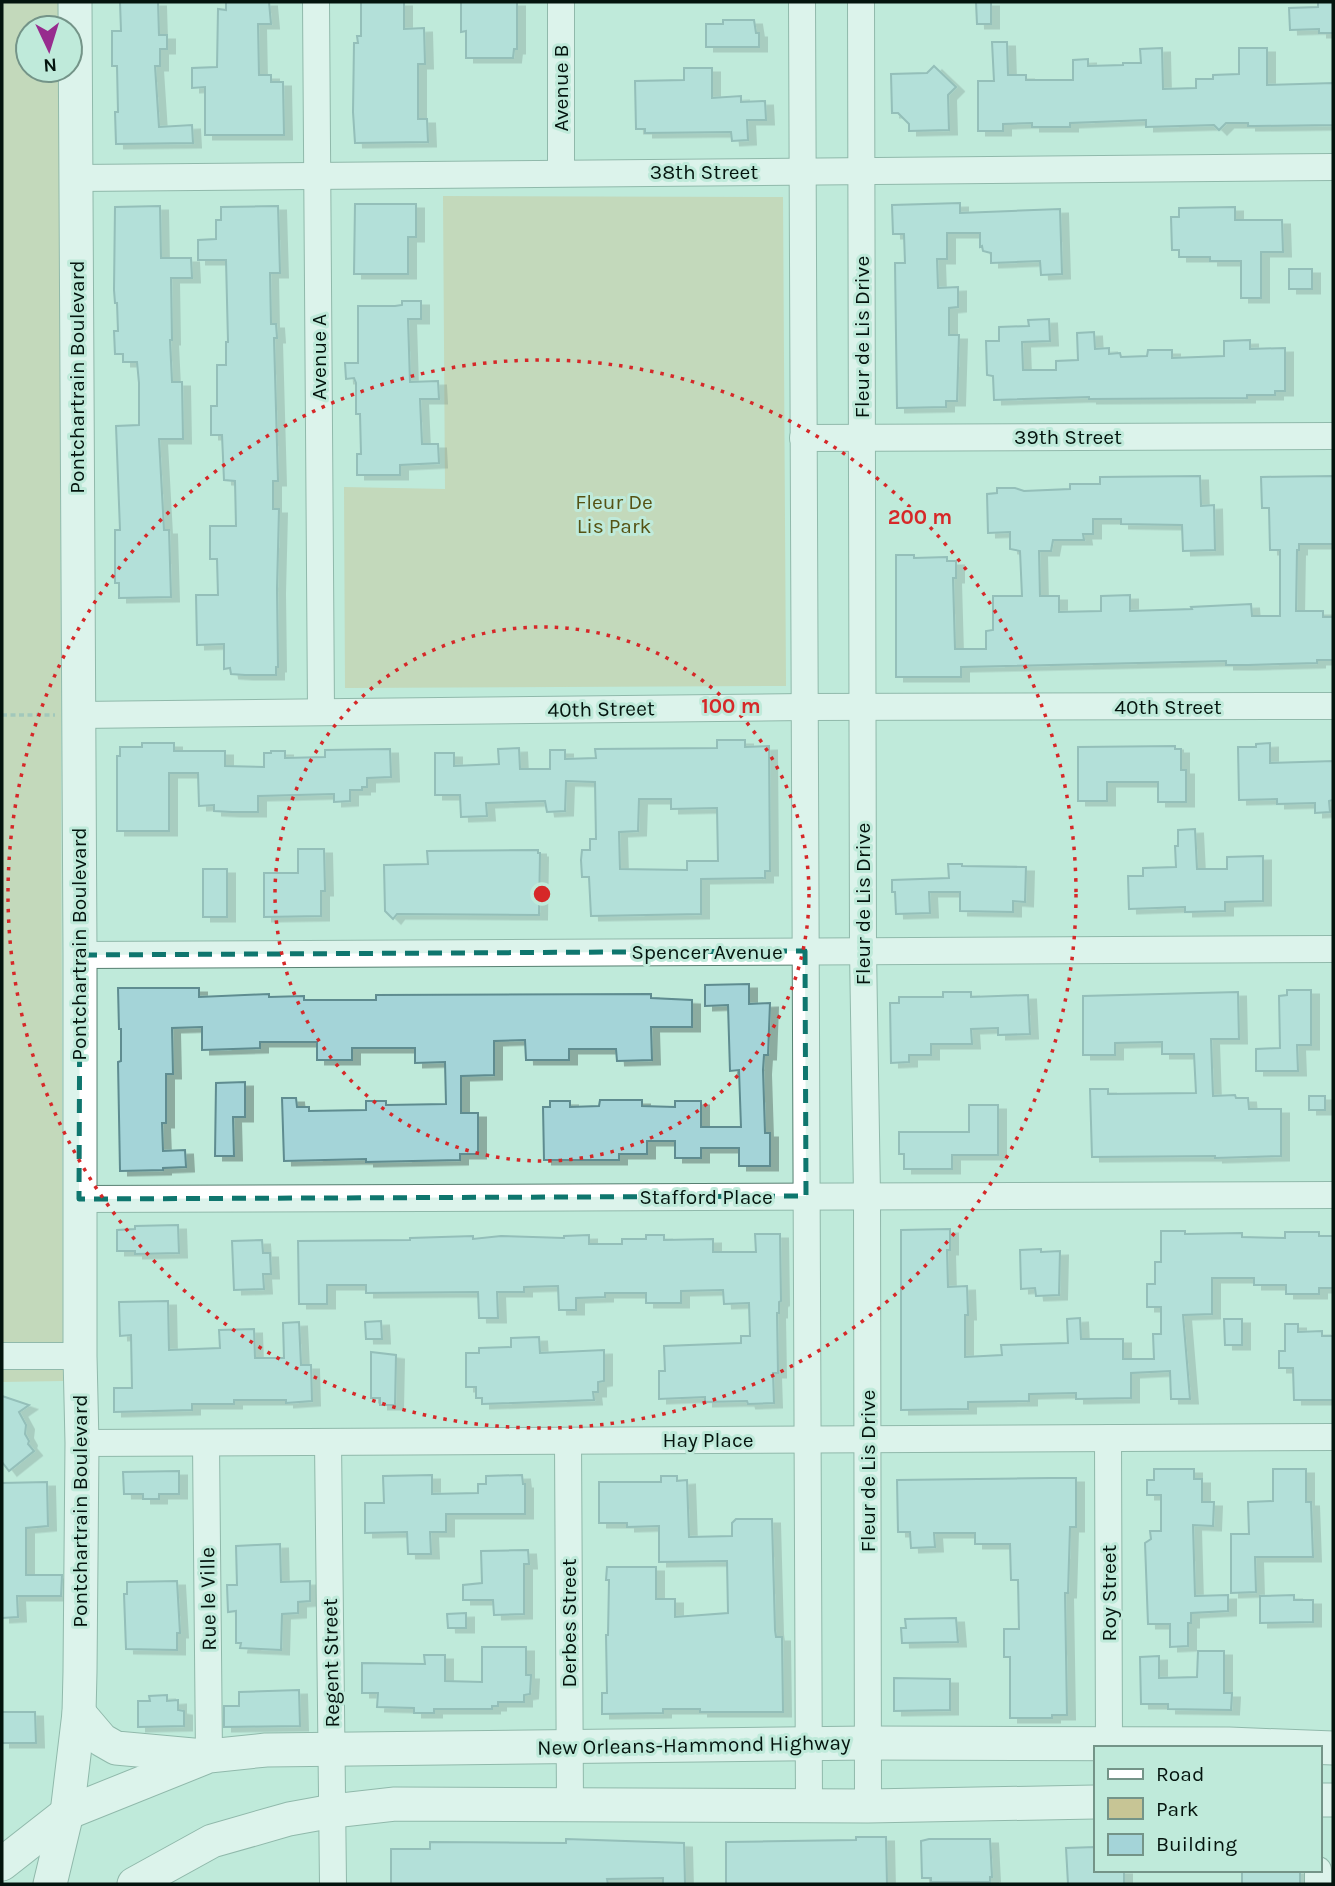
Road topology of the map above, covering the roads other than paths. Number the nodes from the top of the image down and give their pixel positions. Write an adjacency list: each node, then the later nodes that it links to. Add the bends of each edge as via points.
1 (75, 2): 11 (main road, Pontchartrain Boulevard)
2 (316, 2): 10 (street, Avenue A)
3 (561, 2): 8 (street, Avenue B)
4 (802, 2): 7 (street)
5 (861, 2): 9 (street, Fleur de Lis Drive)
6 (1333, 167): 9 (street, 38th Street)
7 (803, 172): 8 (street, 38th Street); 9 (street, 38th Street); 13 (street)
8 (561, 173): 10 (street, 38th Street)
9 (862, 173): 14 (street, Fleur de Lis Drive)
10 (318, 177): 11 (street, 38th Street); 18 (street, Avenue A)
11 (76, 178): 19 (main road, Pontchartrain Boulevard)
12 (1333, 436): 14 (street, 39th Street)
13 (803, 438): 14 (street, 39th Street); 16 (street)
14 (863, 438): 17 (street, Fleur de Lis Drive)
15 (1333, 706): 17 (street, 40th Street)
16 (804, 707): 17 (street, 40th Street); 18 (street, 40th Street); 21 (street)
17 (863, 708): 22 (street, Fleur de Lis Drive)
18 (321, 711): 19 (street, 40th Street)
19 (78, 715): 23 (main road, Pontchartrain Boulevard)
20 (1333, 949): 22 (street, Spencer Avenue)
21 (805, 951): 22 (street, Spencer Avenue); 23 (street, Spencer Avenue); 25 (street)
22 (863, 951): 26 (street, Fleur de Lis Drive)
23 (80, 955): 27 (main road, Pontchartrain Boulevard)
24 (1333, 1195): 26 (street, Stafford Place)
25 (806, 1196): 26 (street, Stafford Place); 27 (street, Stafford Place); 32 (street)
26 (867, 1196): 33 (street, Fleur de Lis Drive)
27 (79, 1199): 29 (main road, Pontchartrain Boulevard)
28 (2, 1356): 29 (street)
29 (80, 1356): 36 (main road, Pontchartrain Boulevard)
30 (1333, 1437): 31 (street, Hay Place)
31 (1108, 1438): 33 (street, Hay Place); 42 (street, Roy Street)
32 (807, 1439): 33 (street, Hay Place); 34 (street, Hay Place); 40 (street)
33 (867, 1439): 39 (street, Fleur de Lis Drive)
34 (568, 1441): 35 (street, Hay Place); 41 (street, Derbes Street)
35 (328, 1442): 37 (street, Hay Place); 44 (street, Regent Street)
36 (82, 1443): 37 (street, Hay Place); 38 (main road, Pontchartrain Boulevard)
37 (206, 1443): 45 (street, Rue le Ville)
38 (79, 1713): 45 (main road, via 102,1740 116,1748); 51 (main road, Pontchartrain Boulevard)
39 (868, 1743): 40 (main road, New Orleans-Hammond Highway); 42 (main road, New Orleans-Hammond Highway); 49 (street, Fleur de Lis Drive)
40 (808, 1744): 41 (main road, New Orleans-Hammond Highway); 48 (street)
41 (569, 1746): 44 (main road, New Orleans-Hammond Highway); 47 (street, Derbes Street)
42 (1109, 1746): 43 (main road, New Orleans-Hammond Highway)
43 (1281, 1746)
44 (332, 1749): 45 (main road, New Orleans-Hammond Highway); 50 (street, Regent Street)
45 (209, 1756): 51 (main road, New Orleans-Hammond Highway)
46 (1094, 1802): 49 (main road)
47 (570, 1805): 48 (main road); 50 (main road, via 395,1804)
48 (809, 1805): 49 (main road)
49 (868, 1806)
50 (332, 1811): 53 (main road, via 212,1841); 55 (street, Regent Street)
51 (67, 1813): 52 (main road, New Orleans-Hammond Highway); 54 (main road, Pontchartrain Boulevard)
52 (2, 1864)
53 (153, 1880)
54 (50, 1884)
55 (333, 1884)

